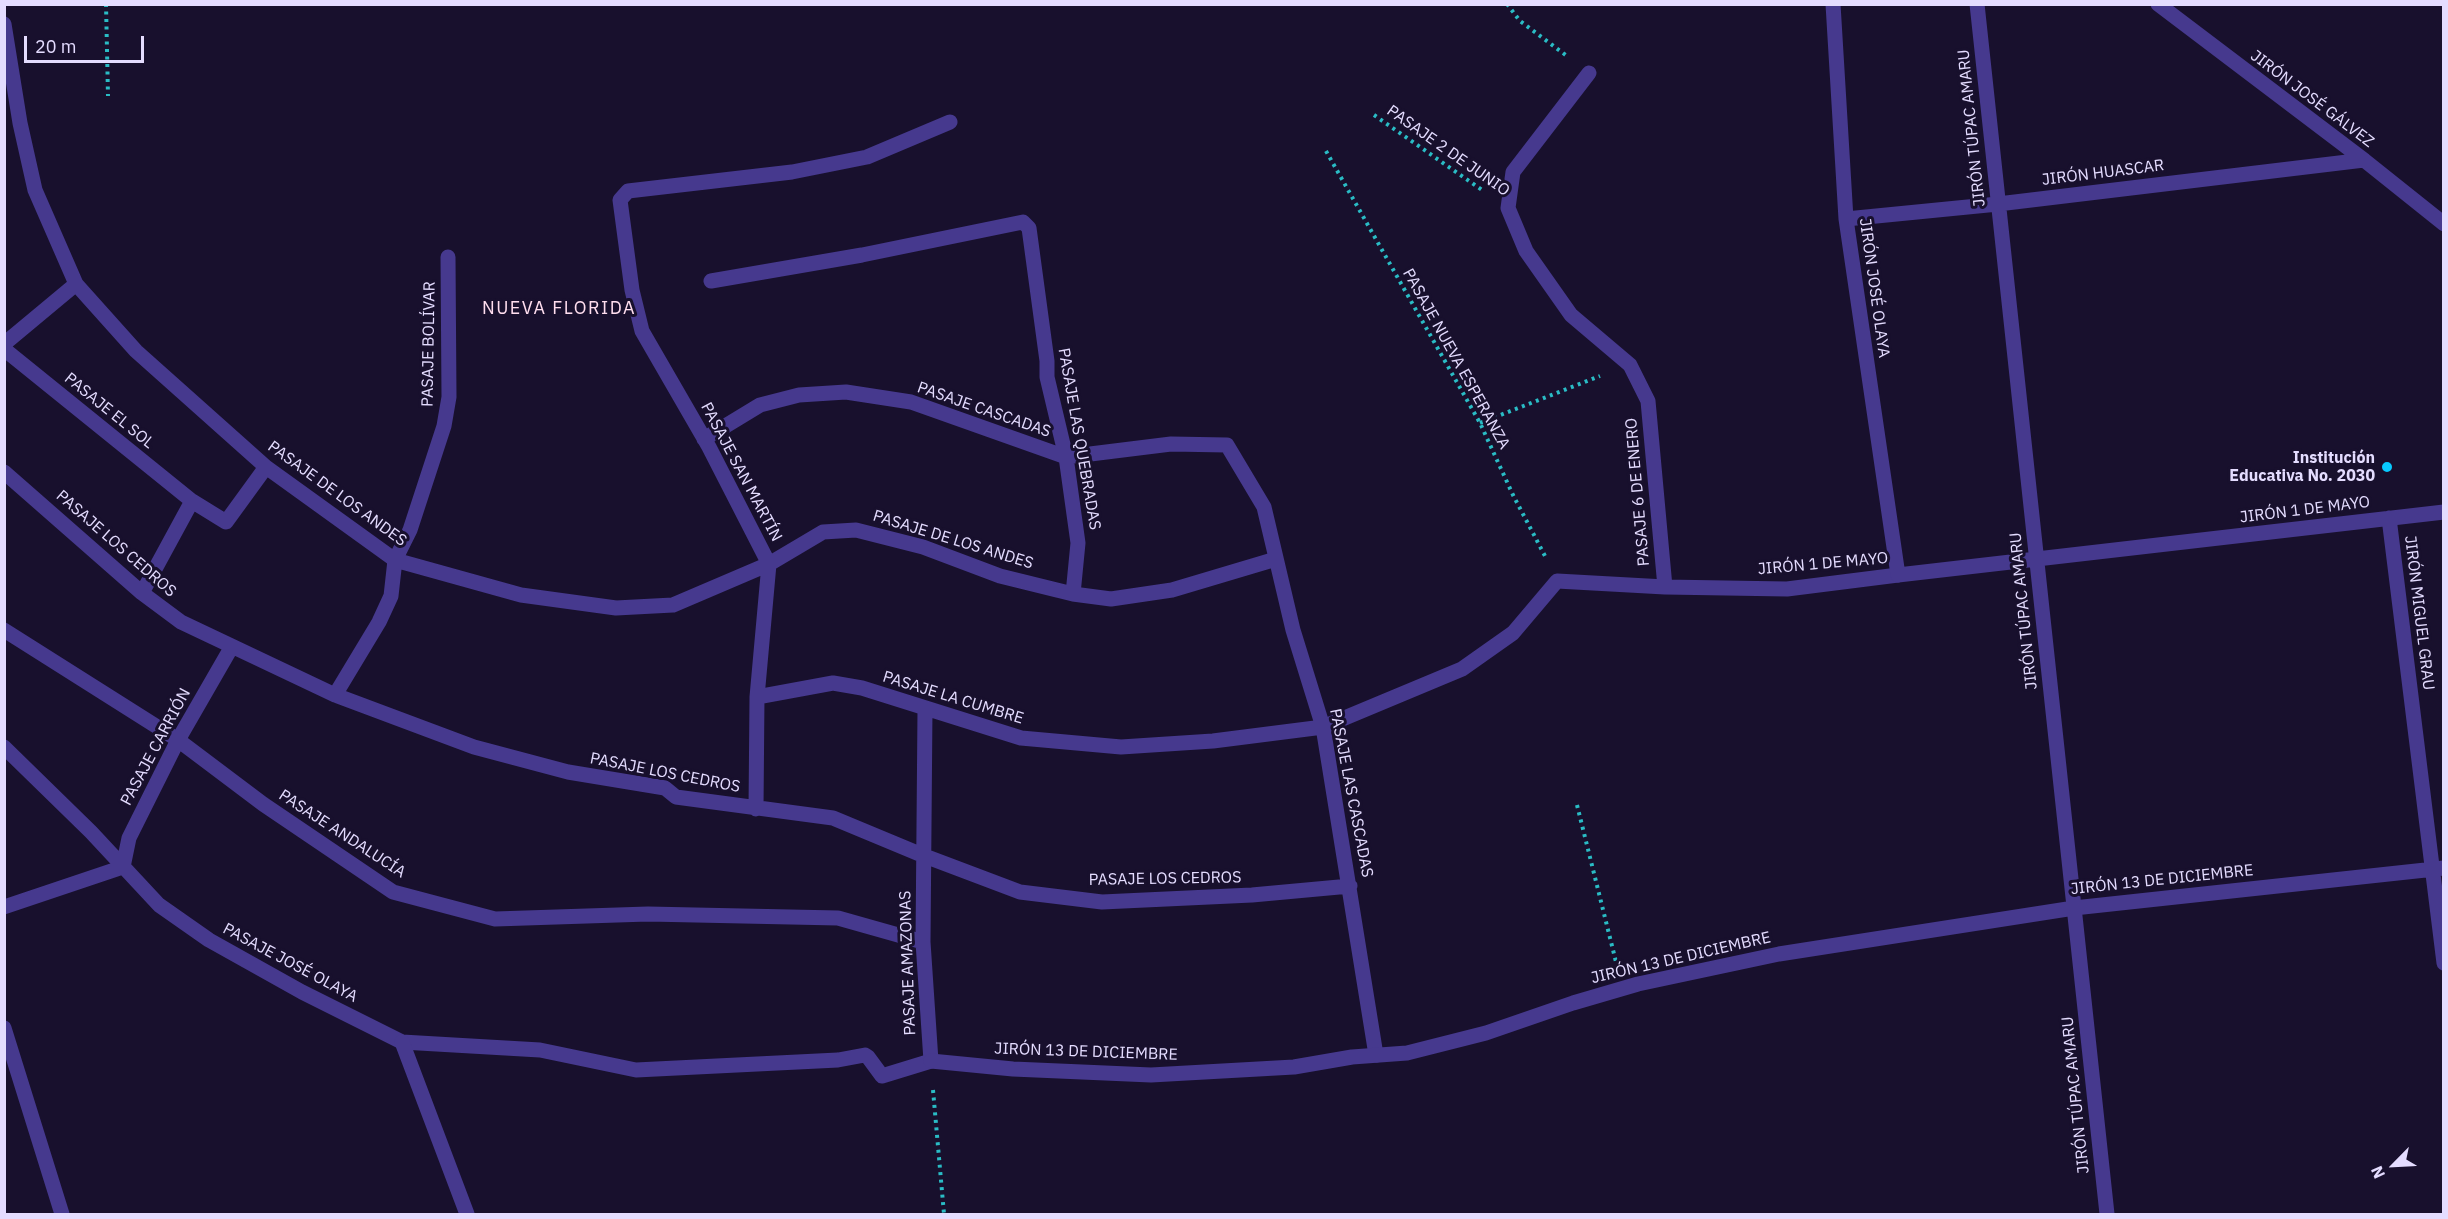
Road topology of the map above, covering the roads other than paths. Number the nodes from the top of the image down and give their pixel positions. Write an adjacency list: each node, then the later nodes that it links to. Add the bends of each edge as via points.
1 (1833, 4): 10 (street, JIRÓN JOSÉ OLAYA)
2 (1977, 4): 9 (street, JIRÓN TÚPAC AMARU)
3 (2158, 4): 8 (street, JIRÓN JOSÉ GÁLVEZ)
4 (4, 24): 6 (street, PASAJE DE LOS ANDES)
5 (1589, 73): 30 (street, PASAJE 6 DE ENERO, via 1513,172 1508,207 1526,252 1571,315 1630,365 1648,401)
6 (11, 111): 14 (street, PASAJE DE LOS ANDES, via 35,190)
7 (950, 122): 17 (street, PASAJE SAN MARTÍN, via 867,157 792,172 628,191 620,200 632,290 642,331)
8 (2364, 160): 9 (street, JIRÓN HUASCAR); 11 (street, JIRÓN JOSÉ GÁLVEZ)
9 (1998, 204): 10 (street, JIRÓN HUASCAR); 27 (street, JIRÓN TÚPAC AMARU)
10 (1846, 219): 29 (street, JIRÓN JOSÉ OLAYA)
11 (2444, 224)
12 (448, 257): 26 (street, PASAJE BOLÍVAR, via 449,397 444,426 410,530)
13 (711, 281): 19 (street, PASAJE LAS QUEBRADAS, via 1023,222 1029,228 1047,377)
14 (76, 284): 15 (street); 20 (street, PASAJE DE LOS ANDES, via 136,351)
15 (4, 344)
16 (4, 349): 22 (street, PASAJE EL SOL)
17 (704, 439): 19 (street, PASAJE CASCADAS, via 760,405 799,395 846,392 911,402); 28 (street, PASAJE SAN MARTÍN)
18 (1227, 445): 19 (street, PASAJE CASCADAS, via 1171,444); 25 (street, PASAJE LAS CASCADAS, via 1263,507)
19 (1066, 457): 32 (street, PASAJE LAS QUEBRADAS, via 1078,543)
20 (266, 467): 22 (street, PASAJE EL SOL, via 226,522); 26 (street, PASAJE DE LOS ANDES)
21 (4, 472): 31 (street, PASAJE LOS CEDROS)
22 (192, 501): 31 (street)
23 (2444, 512): 24 (street, JIRÓN 1 DE MAYO)
24 (2389, 518): 27 (street, JIRÓN 1 DE MAYO); 44 (street, JIRÓN MIGUEL GRAU)
25 (1276, 559): 32 (street, PASAJE DE LOS ANDES, via 1172,590 1112,599); 38 (street, PASAJE LAS CASCADAS)
26 (395, 560): 28 (street, PASAJE DE LOS ANDES, via 521,595 616,608 673,605); 35 (street, PASAJE BOLÍVAR, via 391,596)
27 (2036, 560): 29 (street, JIRÓN 1 DE MAYO); 47 (street, JIRÓN TÚPAC AMARU)
28 (769, 564): 32 (street, PASAJE DE LOS ANDES, via 823,532 856,530 923,548 1000,576); 36 (street, PASAJE SAN MARTÍN)
29 (1898, 575): 30 (street, JIRÓN 1 DE MAYO, via 1787,589)
30 (1665, 587): 38 (street, JIRÓN 1 DE MAYO, via 1557,581 1513,633 1462,669)
31 (142, 593): 34 (street, PASAJE LOS CEDROS, via 181,622)
32 (1073, 594)
33 (4, 630): 39 (street, PASAJE ANDALUCÍA)
34 (231, 648): 35 (street, PASAJE LOS CEDROS); 39 (street, PASAJE CARRIÓN)
35 (335, 695): 41 (street, PASAJE LOS CEDROS, via 484,750 568,772 665,788 676,797)
36 (757, 697): 37 (street, PASAJE LA CUMBRE, via 833,683 862,688); 41 (street, PASAJE SAN MARTÍN)
37 (925, 710): 38 (street, PASAJE LA CUMBRE, via 1021,738 1121,747 1213,741); 42 (street, PASAJE AMAZONAS)
38 (1323, 727): 45 (street, PASAJE LAS CASCADAS)
39 (178, 740): 43 (street, PASAJE CARRIÓN, via 129,838); 48 (street, PASAJE ANDALUCÍA, via 263,804 393,892 495,920 648,914 838,918)
40 (4, 747): 43 (street, PASAJE JOSÉ OLAYA)
41 (756, 809): 42 (street, PASAJE LOS CEDROS, via 833,818)
42 (922, 855): 45 (street, PASAJE LOS CEDROS, via 1020,892 1102,902); 48 (street, PASAJE AMAZONAS)
43 (123, 867): 46 (street); 51 (street, PASAJE JOSÉ OLAYA, via 159,905 209,940)
44 (2438, 868): 47 (street, JIRÓN 13 DE DICIEMBRE); 49 (street, JIRÓN MIGUEL GRAU)
45 (1350, 886): 52 (street, PASAJE LAS CASCADAS)
46 (4, 907)
47 (2074, 908): 52 (street, JIRÓN 13 DE DICIEMBRE, via 1779,954 1623,989 1486,1033 1407,1053); 56 (street, JIRÓN TÚPAC AMARU)
48 (923, 942): 53 (street, PASAJE AMAZONAS)
49 (2444, 963)
50 (4, 1028): 54 (street)
51 (402, 1042): 53 (street, via 540,1050 636,1070 838,1060 865,1055 882,1076); 55 (street)
52 (1376, 1055): 53 (street, JIRÓN 13 DE DICIEMBRE, via 1294,1067 1151,1075)
53 (930, 1061)
54 (63, 1215)
55 (467, 1215)
56 (2107, 1215)

